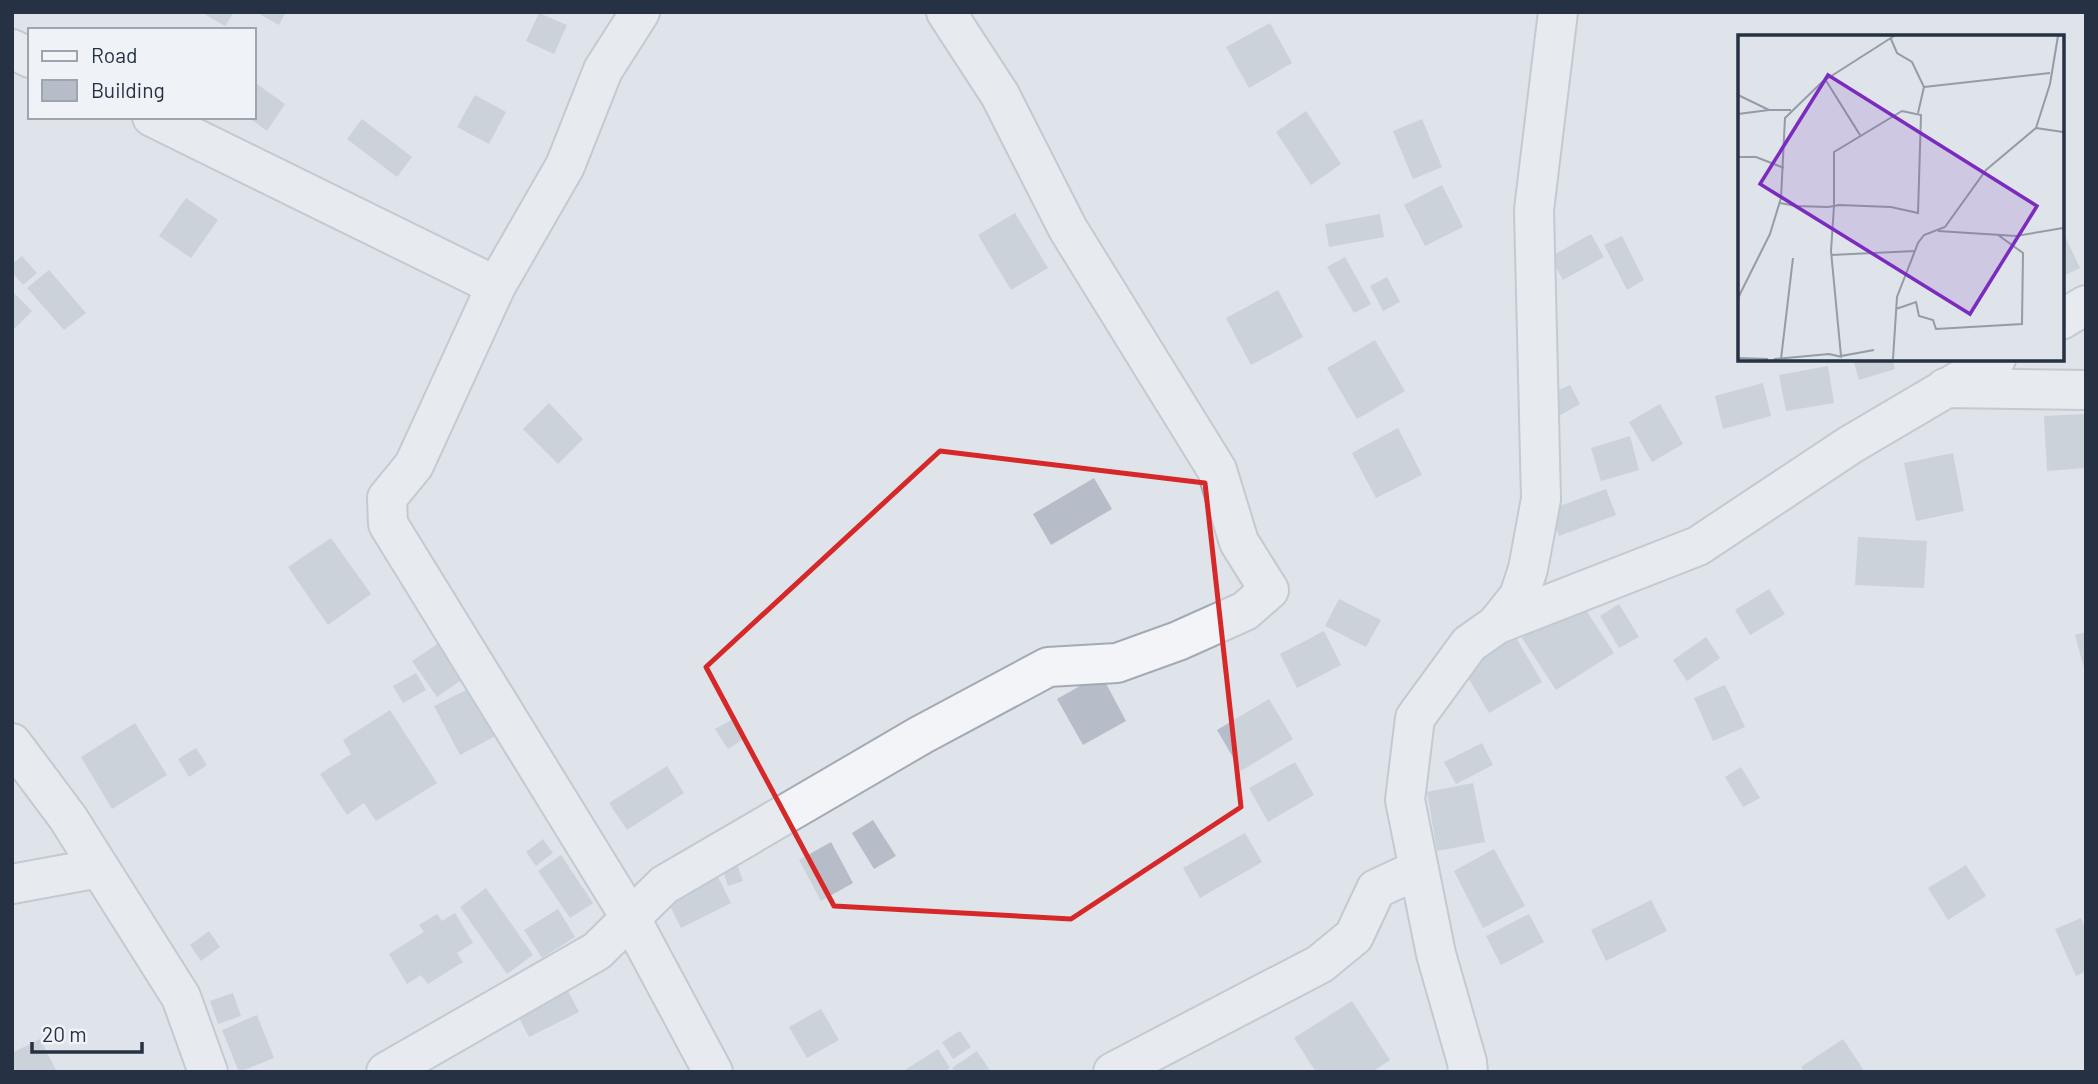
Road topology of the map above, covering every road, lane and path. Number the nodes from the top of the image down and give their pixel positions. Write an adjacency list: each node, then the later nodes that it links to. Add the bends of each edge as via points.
1 (640, 12): 7 (street, via 603,70 565,166)
2 (946, 12): 18 (street, via 1000,95 1069,229 1217,470 1239,542 1269,590 1245,611 1117,663 1048,667 921,735 664,885)
3 (1559, 12): 13 (street, via 1534,210 1541,499 1519,596)
4 (12, 49): 5 (street)
5 (28, 57)
6 (156, 119): 7 (street)
7 (496, 286): 18 (street, via 414,465 387,498 388,524)
8 (2086, 305): 9 (street)
9 (2063, 319)
10 (1994, 360): 11 (street)
11 (1945, 388): 12 (street); 13 (street, via 1698,546)
12 (2086, 390)
13 (1496, 625): 16 (street, via 1469,645 1415,718 1405,800)
14 (12, 743): 15 (street)
15 (99, 868): 17 (street); 19 (street, via 181,997)
16 (1419, 869): 22 (street, via 1376,889 1354,936 1320,964); 23 (street)
17 (12, 884)
18 (630, 918): 20 (street, via 597,951); 21 (street)
19 (208, 1072)
20 (386, 1072)
21 (713, 1072)
22 (1113, 1072)
23 (1468, 1072)

